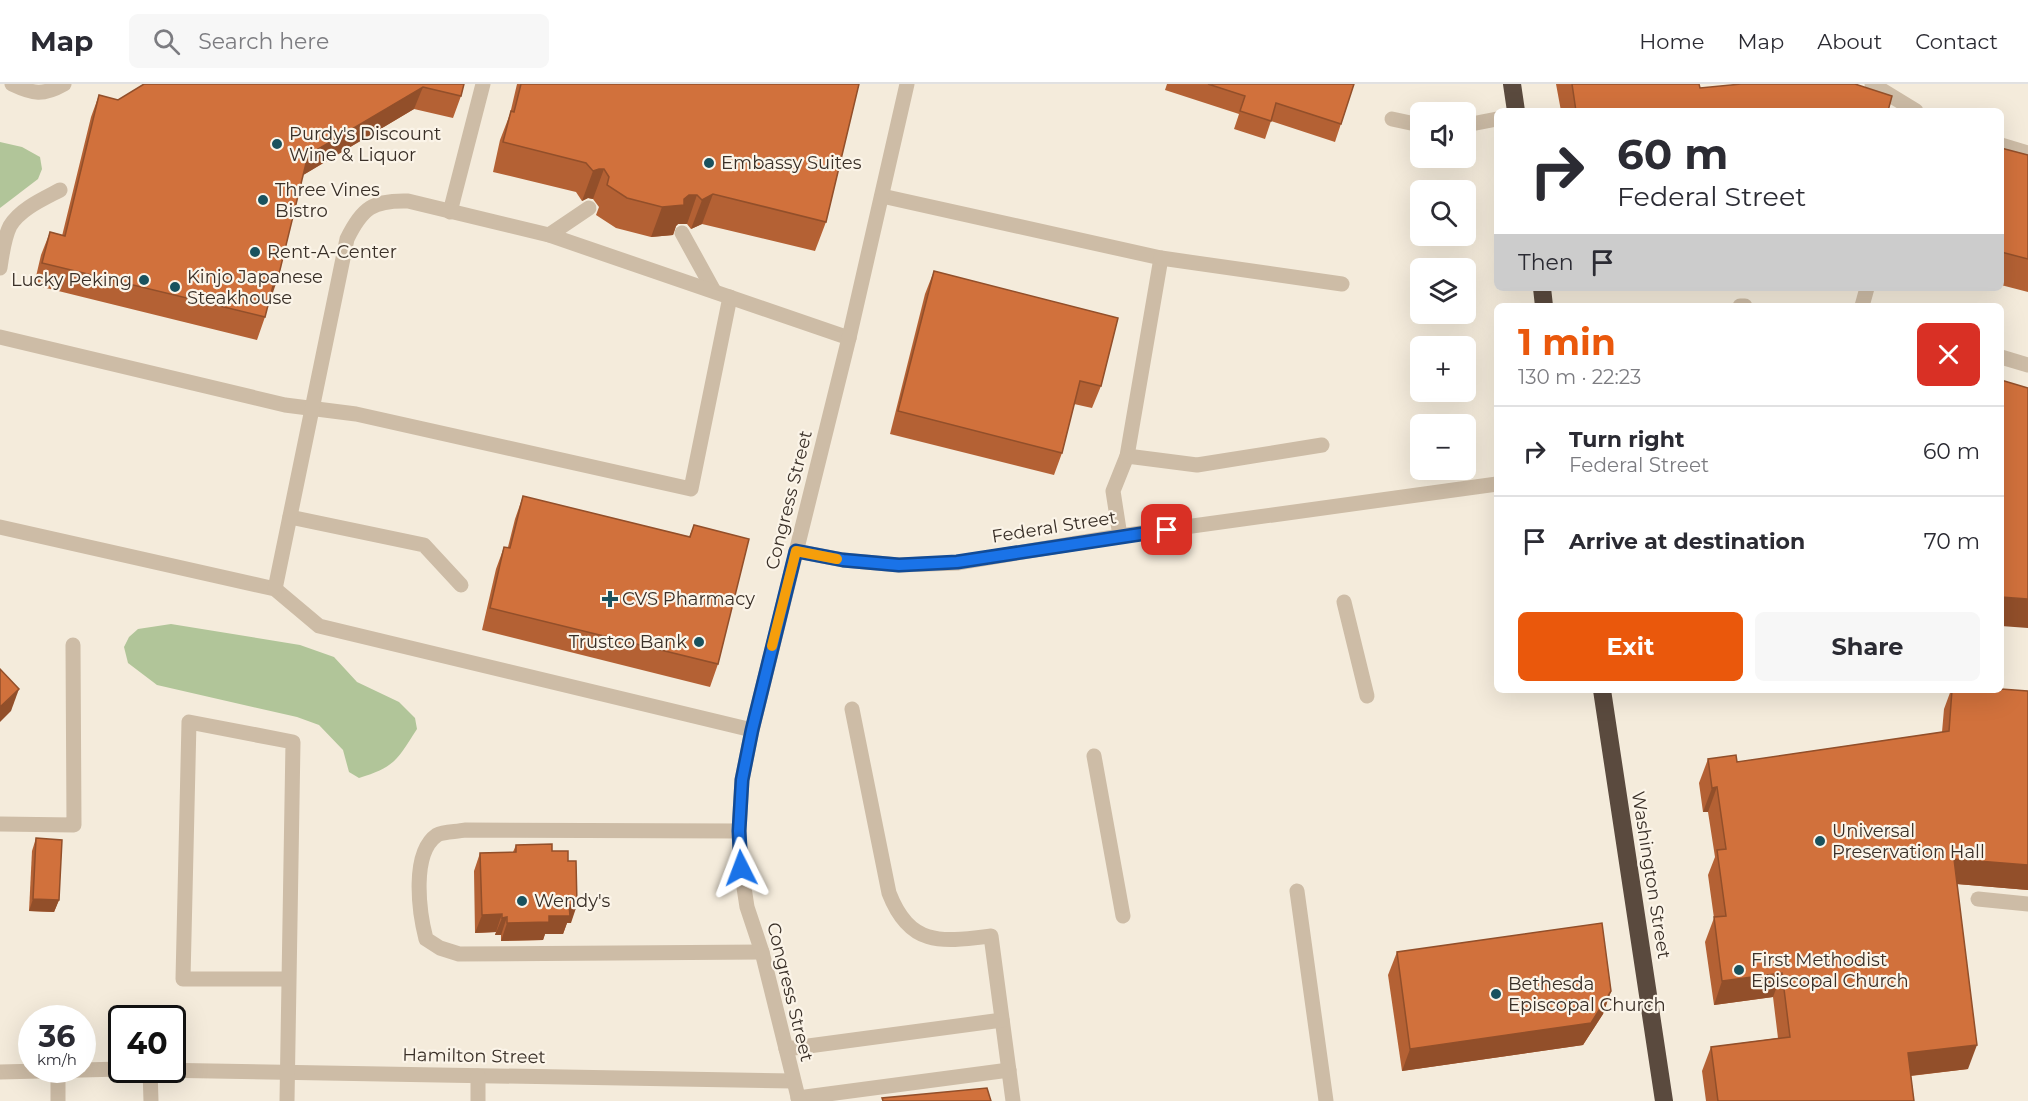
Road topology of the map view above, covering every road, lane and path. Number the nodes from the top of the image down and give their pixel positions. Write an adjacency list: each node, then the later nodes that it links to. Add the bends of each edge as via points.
1 (12, 84): 2 (street, via 28,92 51,92)
2 (64, 84)
3 (483, 84): 18 (street)
4 (908, 84): 16 (street, Congress Street)
5 (1512, 84): 7 (highway)
6 (1872, 84): 8 (street)
7 (1516, 108)
8 (1910, 108)
9 (1392, 119): 11 (street)
10 (1494, 120): 12 (street)
11 (1410, 123)
12 (1476, 123)
13 (2004, 146): 14 (street)
14 (2028, 153)
15 (60, 190): 22 (street, via 25,210 10,226)
16 (882, 196): 21 (street); 27 (street, Congress Street)
17 (589, 208): 20 (street)
18 (450, 212): 20 (street); 30 (street, via 388,200 369,207 356,221 347,239)
19 (682, 233): 24 (street)
20 (549, 235): 24 (street)
21 (1161, 258): 23 (street); 32 (street)
22 (0, 268)
23 (1342, 284)
24 (714, 291): 25 (street)
25 (730, 297): 27 (street); 30 (street, via 691,489)
26 (0, 337): 30 (street, via 285,405)
27 (849, 338): 37 (street, Congress Street)
28 (2004, 358): 29 (street)
29 (2028, 365)
30 (314, 408): 34 (street)
31 (1322, 445): 32 (street, via 1197,465)
32 (1127, 456): 36 (street, via 1113,490)
33 (1494, 484): 36 (street, Federal Street)
34 (290, 517): 38 (street, via 424,545); 39 (street)
35 (0, 527): 39 (street)
36 (1120, 536): 37 (street, Federal Street, via 957,562 899,565)
37 (796, 551): 45 (street, Congress Street)
38 (461, 585)
39 (275, 589): 45 (street, via 319,626)
40 (1344, 602): 43 (street)
41 (73, 645): 47 (street, via 74,825)
42 (1602, 693): 73 (highway, Washington Street)
43 (1367, 696)
44 (852, 709): 55 (street, via 895,908 909,927 931,939 991,936)
45 (752, 730): 48 (street, Congress Street, via 742,780)
46 (1094, 756): 52 (street)
47 (0, 824)
48 (739, 831): 53 (street, Congress Street, via 747,908); 53 (street, via 465,830 438,834 425,849 420,863 421,919 426,939 459,954)
49 (1297, 891): 72 (street)
50 (1978, 899): 51 (street)
51 (2028, 904)
52 (1123, 916)
53 (762, 952): 56 (street, Congress Street)
54 (287, 979): 54 (street, via 293,742 189,722 183,979); 61 (street)
55 (1002, 1020): 56 (street); 57 (street)
56 (786, 1049): 63 (street, Congress Street)
57 (1009, 1070): 66 (street); 71 (street)
58 (0, 1071): 59 (street)
59 (18, 1071)
60 (186, 1071): 61 (street, Hamilton Street)
61 (287, 1072): 62 (street, Hamilton Street); 69 (street)
62 (478, 1076): 63 (street, Hamilton Street); 70 (street)
63 (793, 1081): 66 (street, Congress Street)
64 (58, 1083): 67 (street)
65 (152, 1083): 68 (street)
66 (799, 1099)
67 (58, 1101)
68 (151, 1101)
69 (287, 1101)
70 (478, 1101)
71 (1013, 1101)
72 (1326, 1101)
73 (1664, 1101)

